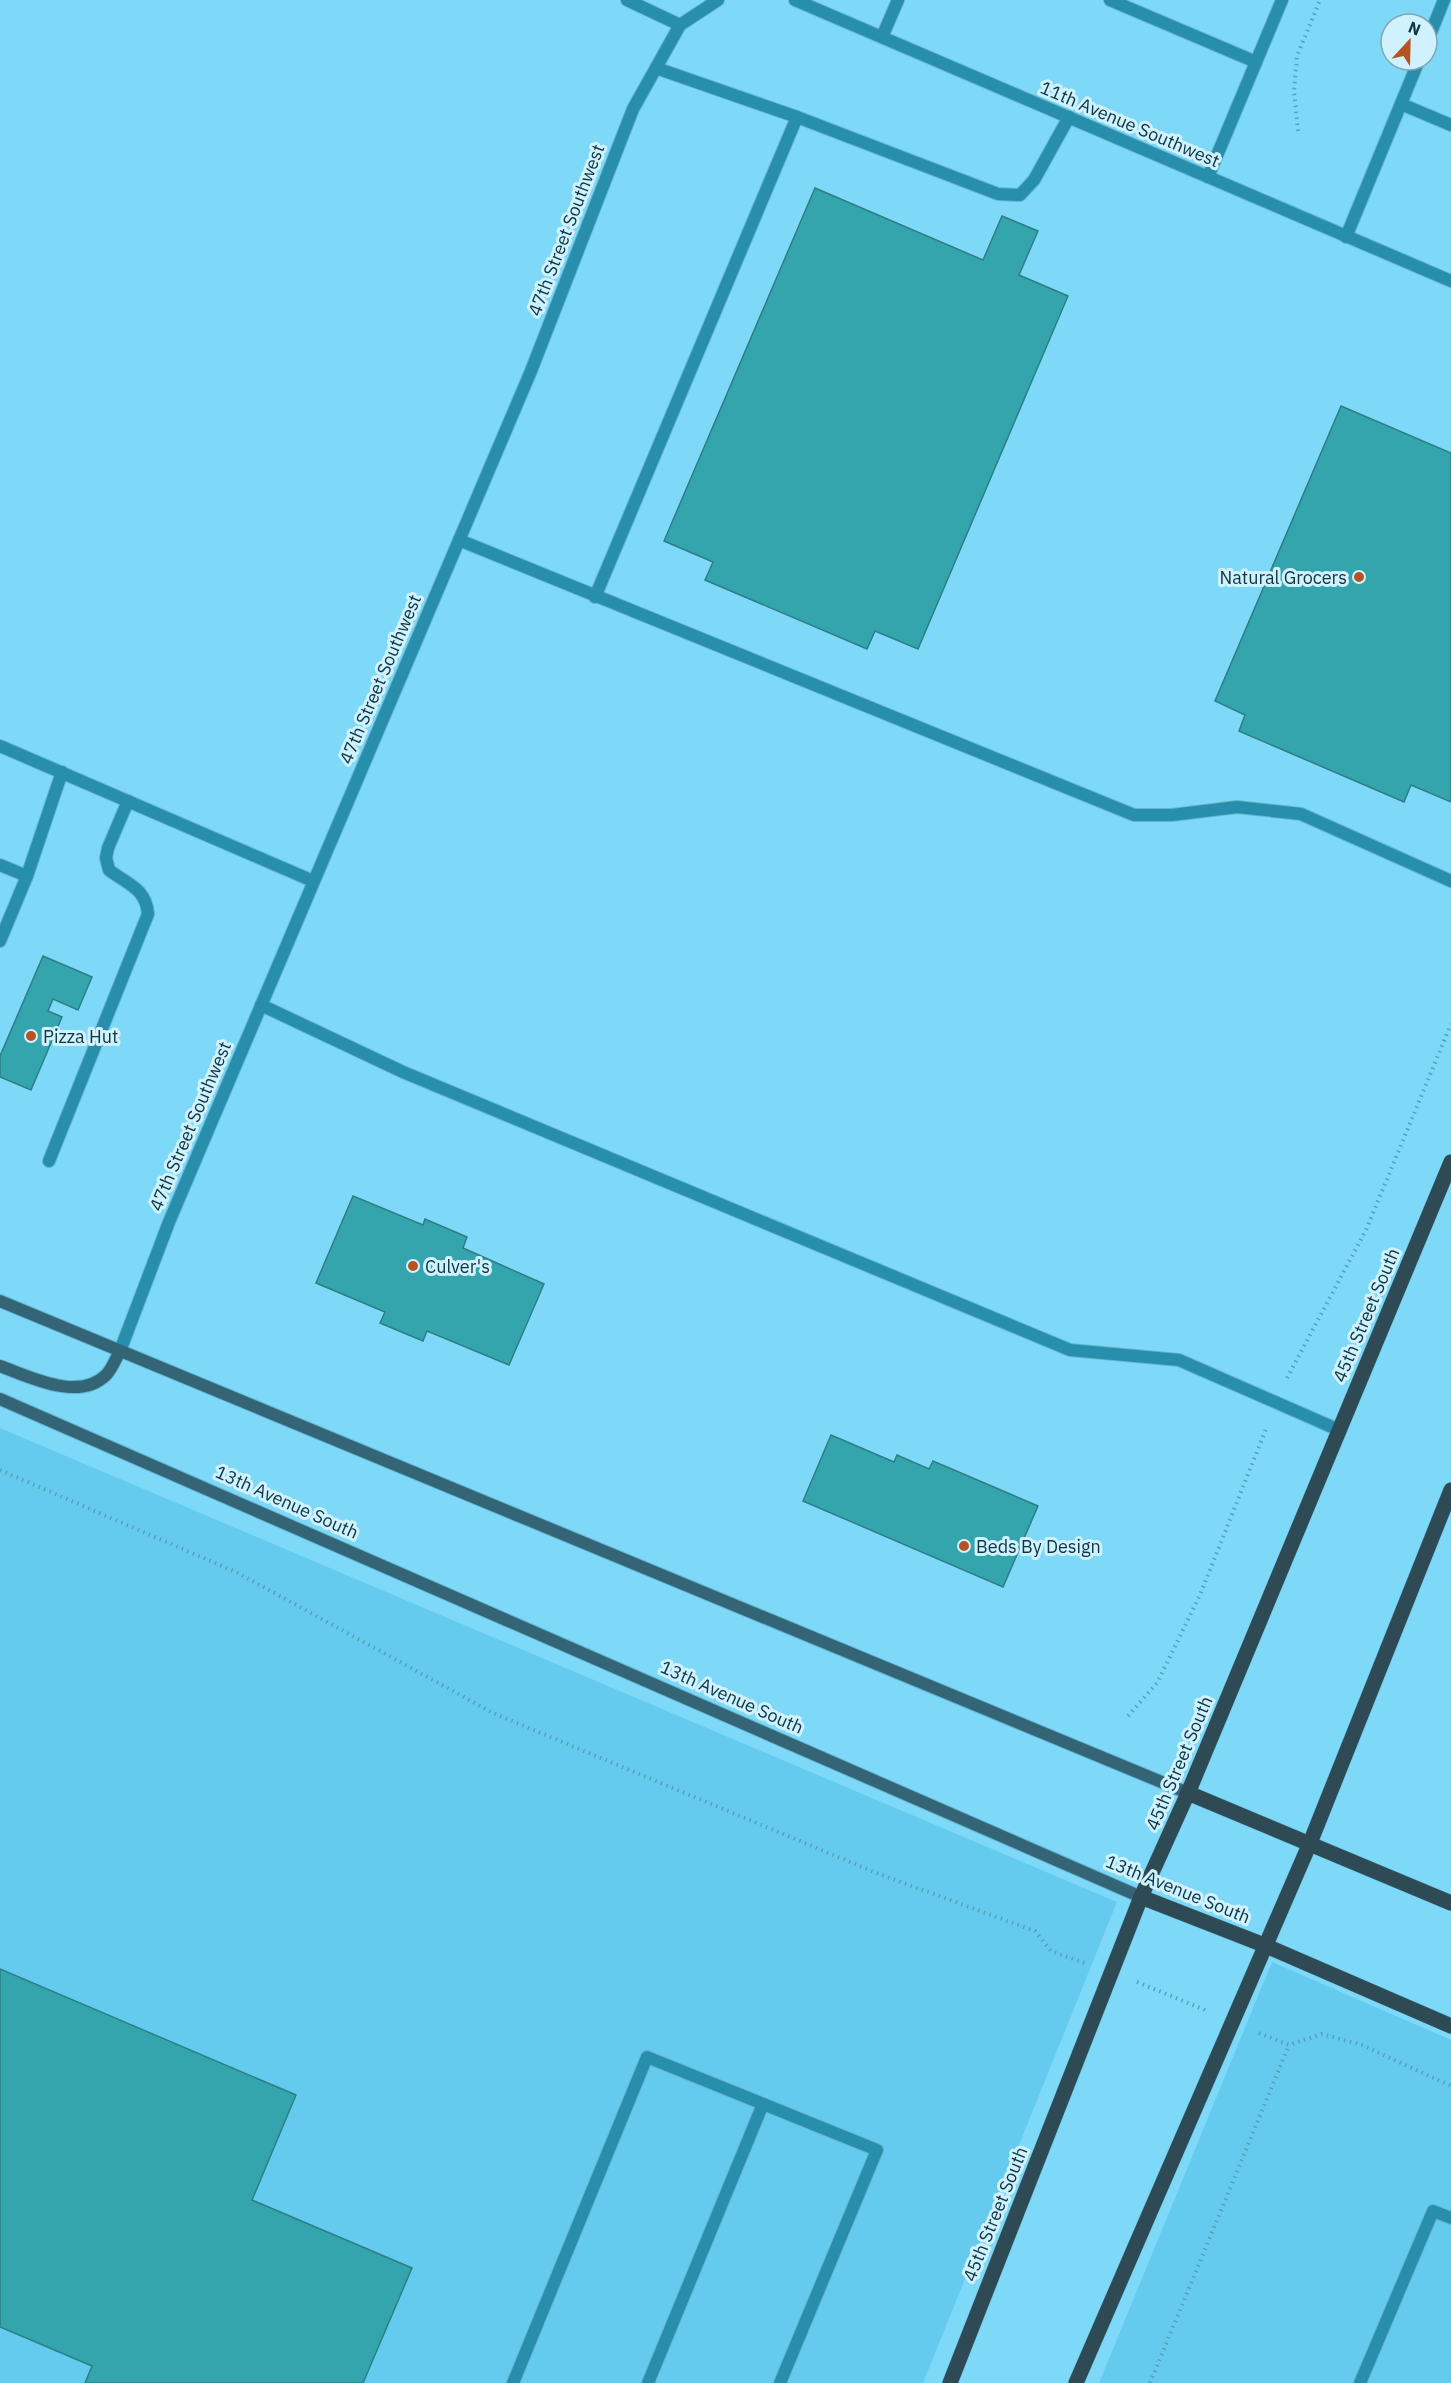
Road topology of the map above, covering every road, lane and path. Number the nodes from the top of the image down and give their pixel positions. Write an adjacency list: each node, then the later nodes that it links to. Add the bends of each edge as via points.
1 (627, 0): 8 (street)
2 (718, 0): 8 (street)
3 (795, 0): 9 (street, 11th Avenue Southwest)
4 (898, 0): 9 (street)
5 (1110, 0): 10 (street)
6 (1282, 0): 10 (street)
7 (1320, 0): 17 (path, via 1297,56 1294,91)
8 (680, 25): 11 (street, 47th Street Southwest)
9 (882, 37): 15 (street, 11th Avenue Southwest)
10 (1256, 62): 18 (street)
11 (656, 68): 14 (street); 21 (street, 47th Street Southwest, via 633,109 531,370)
12 (1414, 72): 13 (street)
13 (1401, 104): 16 (street); 19 (street)
14 (797, 117): 15 (street, via 998,194 1020,195 1034,180); 22 (street)
15 (1069, 117): 18 (street, 11th Avenue Southwest)
16 (1451, 125)
17 (1298, 131)
18 (1208, 177): 19 (street, 11th Avenue Southwest)
19 (1346, 237): 20 (street, 11th Avenue Southwest)
20 (1451, 280)
21 (459, 540): 22 (street); 28 (street, 47th Street Southwest)
22 (595, 597): 29 (street, via 1134,815 1237,807 1301,814)
23 (0, 746): 24 (street)
24 (62, 772): 25 (street); 27 (street)
25 (128, 801): 28 (street); 33 (street, via 106,858 109,870 137,888 147,900 148,914)
26 (0, 865): 27 (street)
27 (27, 876): 30 (street)
28 (313, 881): 31 (street, 47th Street Southwest)
29 (1451, 881)
30 (0, 941)
31 (261, 1005): 36 (street, 47th Street Southwest, via 169,1222); 40 (street, via 414,1076 1070,1350 1179,1360)
32 (1451, 1024): 37 (path, via 1366,1230)
33 (49, 1161)
34 (1451, 1162): 40 (main road, 45th Street South)
35 (0, 1301): 36 (main road)
36 (120, 1350): 38 (main road, via 106,1375 83,1388 38,1380); 45 (main road)
37 (1292, 1364)
38 (0, 1366)
39 (0, 1400): 47 (main road, 13th Avenue South)
40 (1339, 1430): 45 (main road, 45th Street South)
41 (1252, 1464): 44 (path, via 1200,1595 1157,1683)
42 (0, 1470): 50 (path, via 238,1573 494,1713 879,1874 1035,1931 1051,1951)
43 (1451, 1490): 46 (main road)
44 (1128, 1716)
45 (1188, 1793): 46 (main road); 47 (main road, 45th Street South)
46 (1310, 1843): 48 (main road); 49 (main road)
47 (1142, 1897): 49 (main road, 13th Avenue South); 50 (main road, 45th Street South)
48 (1451, 1903)
49 (1264, 1945): 51 (main road); 52 (main road, 13th Avenue South)
50 (1112, 1972): 51 (path); 57 (main road, 45th Street South)
51 (1231, 2021): 53 (path); 61 (main road)
52 (1451, 2026)
53 (1289, 2045): 54 (path, via 1322,2034 1362,2045); 62 (path)
54 (1451, 2086)
55 (763, 2104): 58 (street, via 647,2057); 59 (street); 60 (street, via 877,2150)
56 (1451, 2218): 63 (street, via 1432,2211)
57 (951, 2381)
58 (513, 2383)
59 (648, 2383)
60 (780, 2383)
61 (1076, 2383)
62 (1150, 2383)
63 (1360, 2383)

